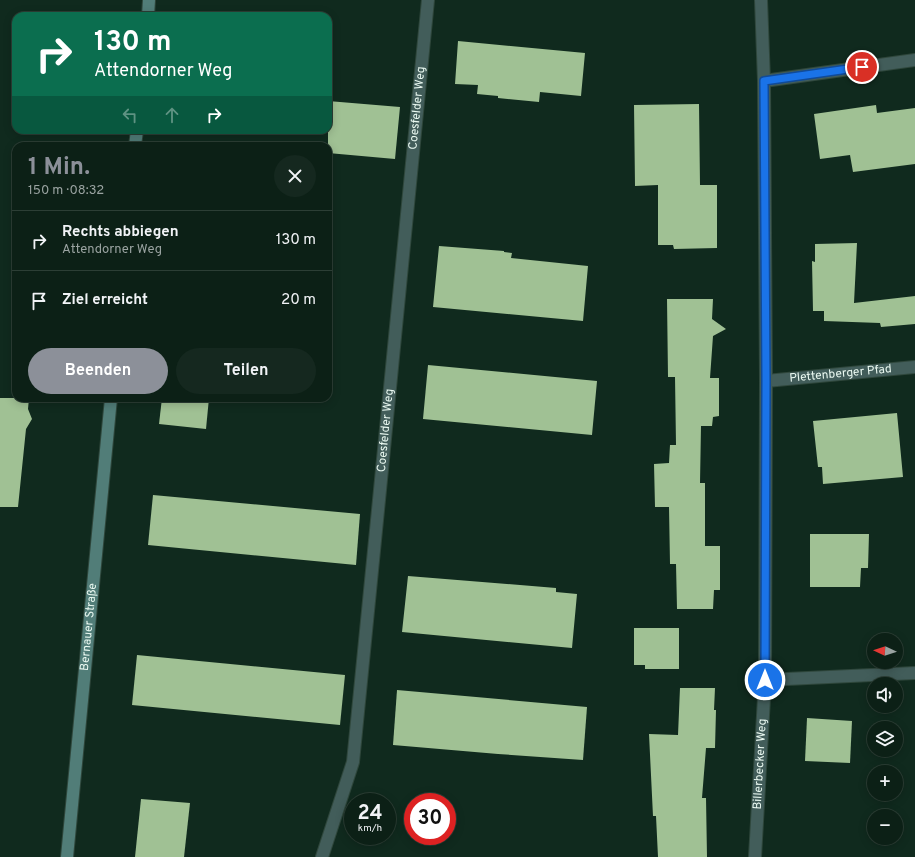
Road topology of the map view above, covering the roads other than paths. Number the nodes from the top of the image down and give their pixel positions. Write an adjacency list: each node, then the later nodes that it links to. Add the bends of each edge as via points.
1 (149, 0): 4 (main road)
2 (428, 0): 13 (street, Coesfelder Weg, via 353,762)
3 (761, 0): 6 (street, Billerbecker Weg)
4 (148, 12)
5 (915, 60): 6 (street)
6 (764, 81): 8 (street, Billerbecker Weg)
7 (915, 367): 8 (street, Plettenberger Pfad)
8 (766, 381): 11 (street, Billerbecker Weg)
9 (111, 402): 12 (main road, Bernauer Straße)
10 (915, 673): 11 (street)
11 (765, 680): 14 (street, Billerbecker Weg)
12 (67, 857)
13 (322, 857)
14 (755, 857)

